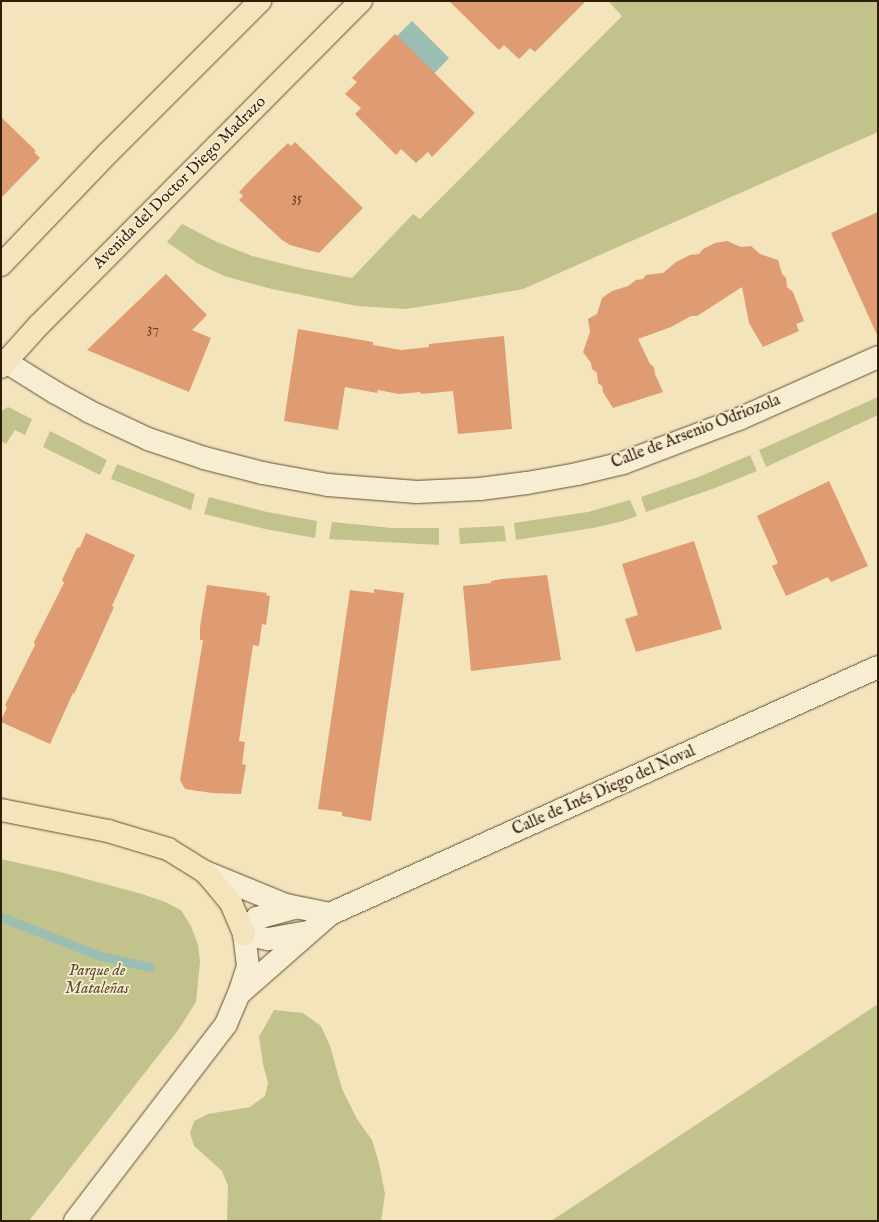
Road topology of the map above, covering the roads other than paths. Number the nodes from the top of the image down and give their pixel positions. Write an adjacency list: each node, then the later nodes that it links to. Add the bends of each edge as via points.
1 (260, 1): 3 (main road, via 109,152)
2 (360, 1): 5 (main road, Avenida del Doctor Diego Madrazo, via 40,325)
3 (1, 265)
4 (878, 357): 5 (street, Calle de Arsenio Odriozola, via 739,419 623,463 527,483 480,489 417,492 328,485 263,473 204,458 148,439 88,411 56,394)
5 (2, 358)
6 (878, 667): 10 (street, Calle de Inés Diego del Noval)
7 (1, 810): 8 (main road, via 108,831 168,849)
8 (205, 872): 9 (street); 12 (main road, via 231,903)
9 (295, 908): 10 (street); 12 (street, via 257,918)
10 (330, 914): 11 (street, Calle de Inés Diego del Noval)
11 (308, 932): 12 (street, Calle de Inés Diego del Noval, via 268,939); 13 (street, Calle de Inés Diego del Noval)
12 (244, 934): 13 (street, via 248,966)
13 (239, 994): 14 (street, via 226,1024)
14 (75, 1221)

